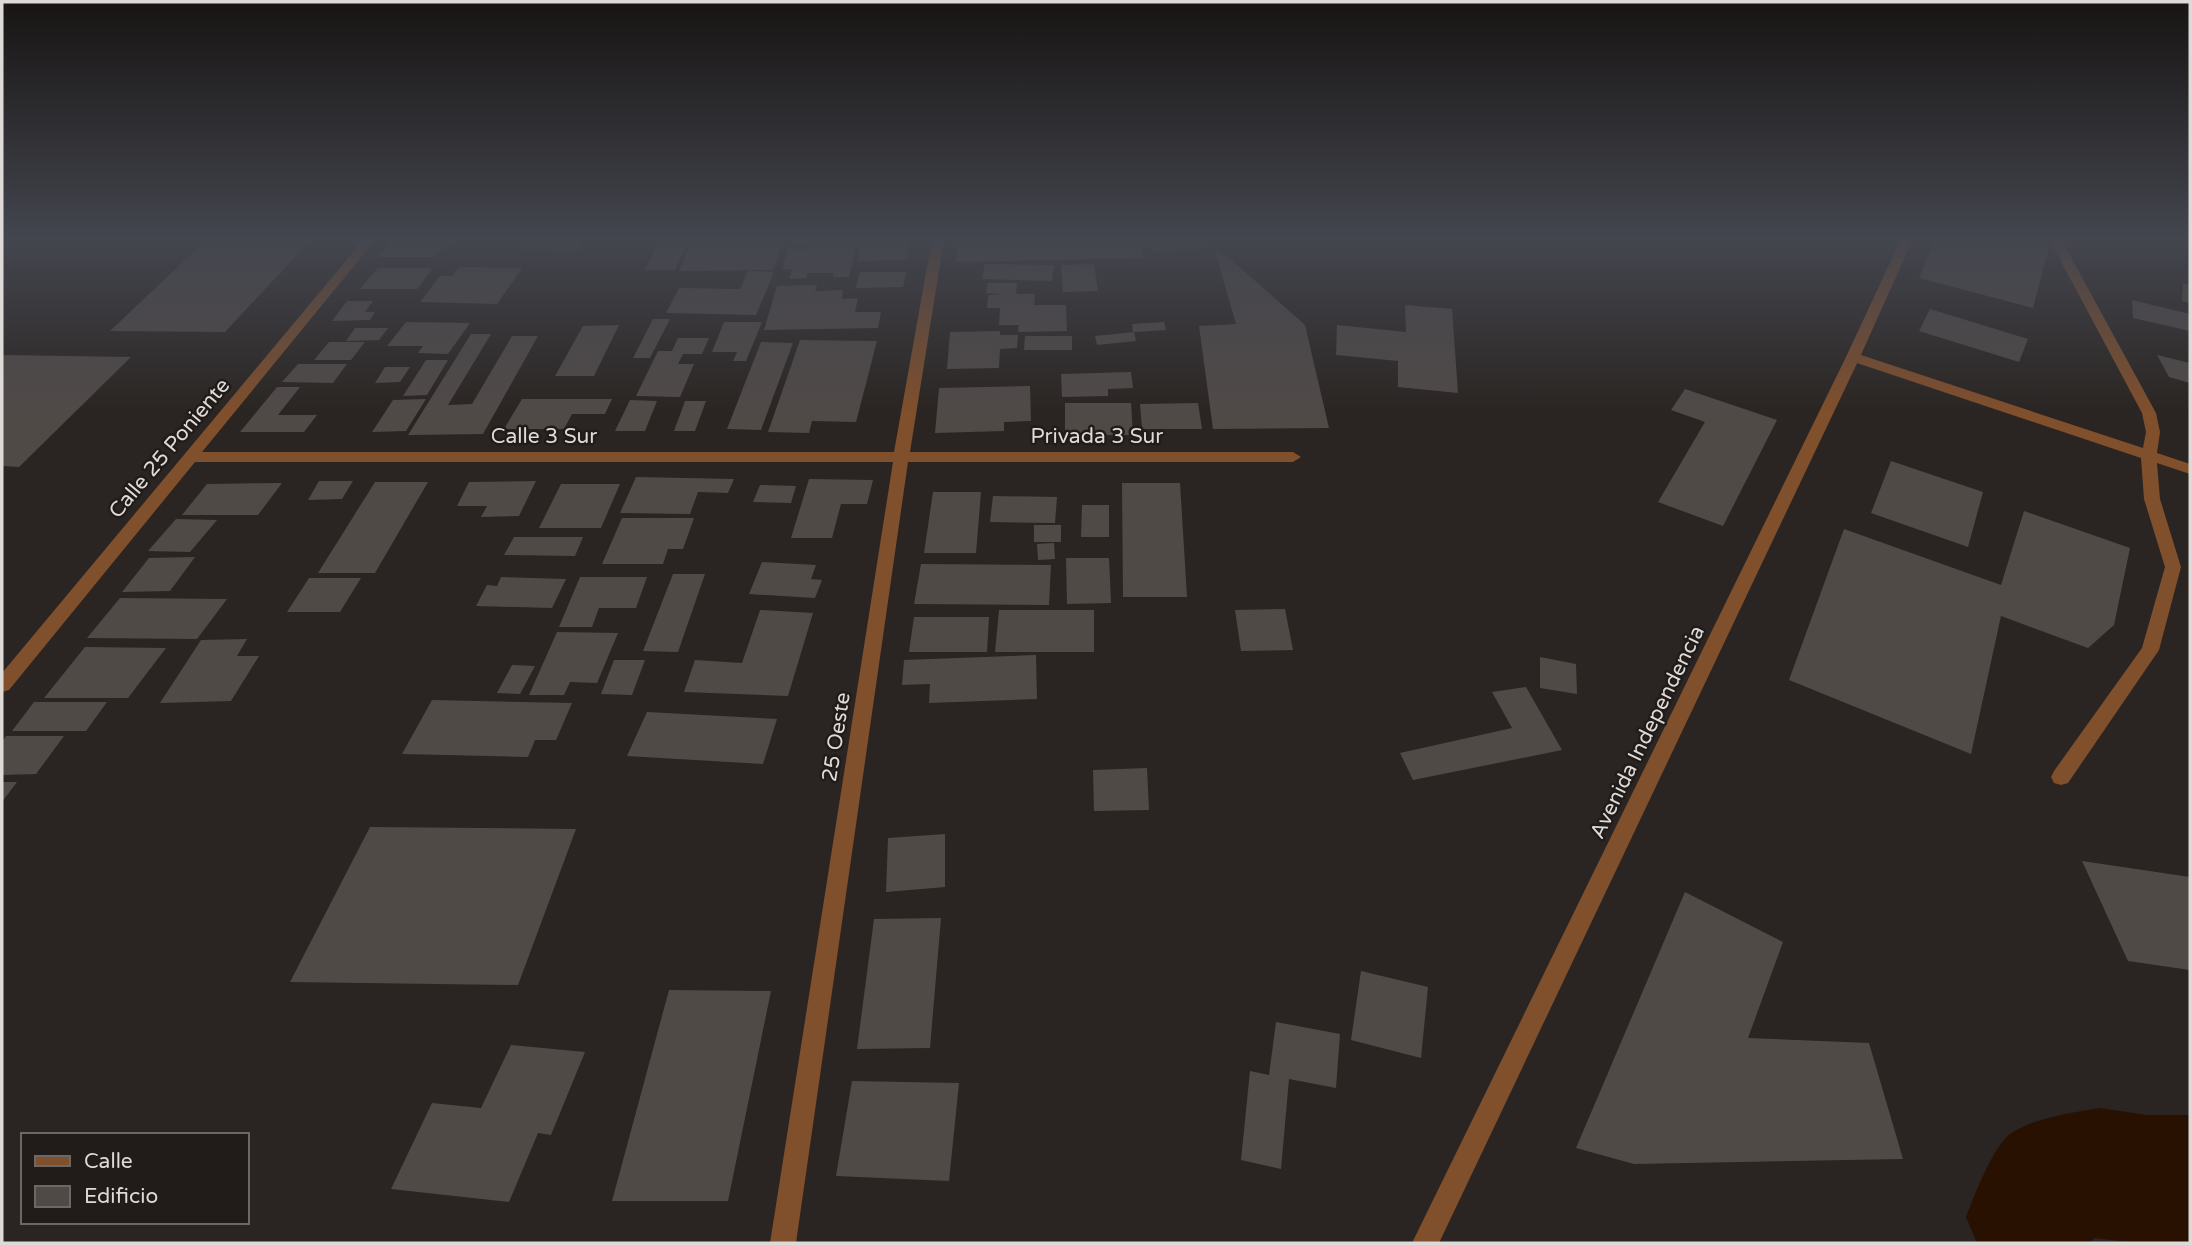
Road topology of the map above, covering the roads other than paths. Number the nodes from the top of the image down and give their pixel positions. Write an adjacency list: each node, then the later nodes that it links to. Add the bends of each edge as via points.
1 (321, 297): 6 (street, Calle 25 Poniente)
2 (928, 297): 7 (street, 25 Oeste)
3 (1880, 297): 5 (street, Avenida Independencia)
4 (2086, 297): 9 (street, via 2149,413 2153,432)
5 (1853, 357): 9 (street); 14 (street, Avenida Independencia)
6 (188, 457): 7 (street, Calle 3 Sur); 11 (street, Calle 25 Poniente)
7 (901, 457): 8 (street, Privada 3 Sur); 13 (street, 25 Oeste)
8 (1293, 457)
9 (2149, 457): 10 (street); 12 (street, via 2152,499 2173,567 2150,650)
10 (2190, 469)
11 (2, 685)
12 (2062, 777)
13 (783, 1243)
14 (1425, 1243)

